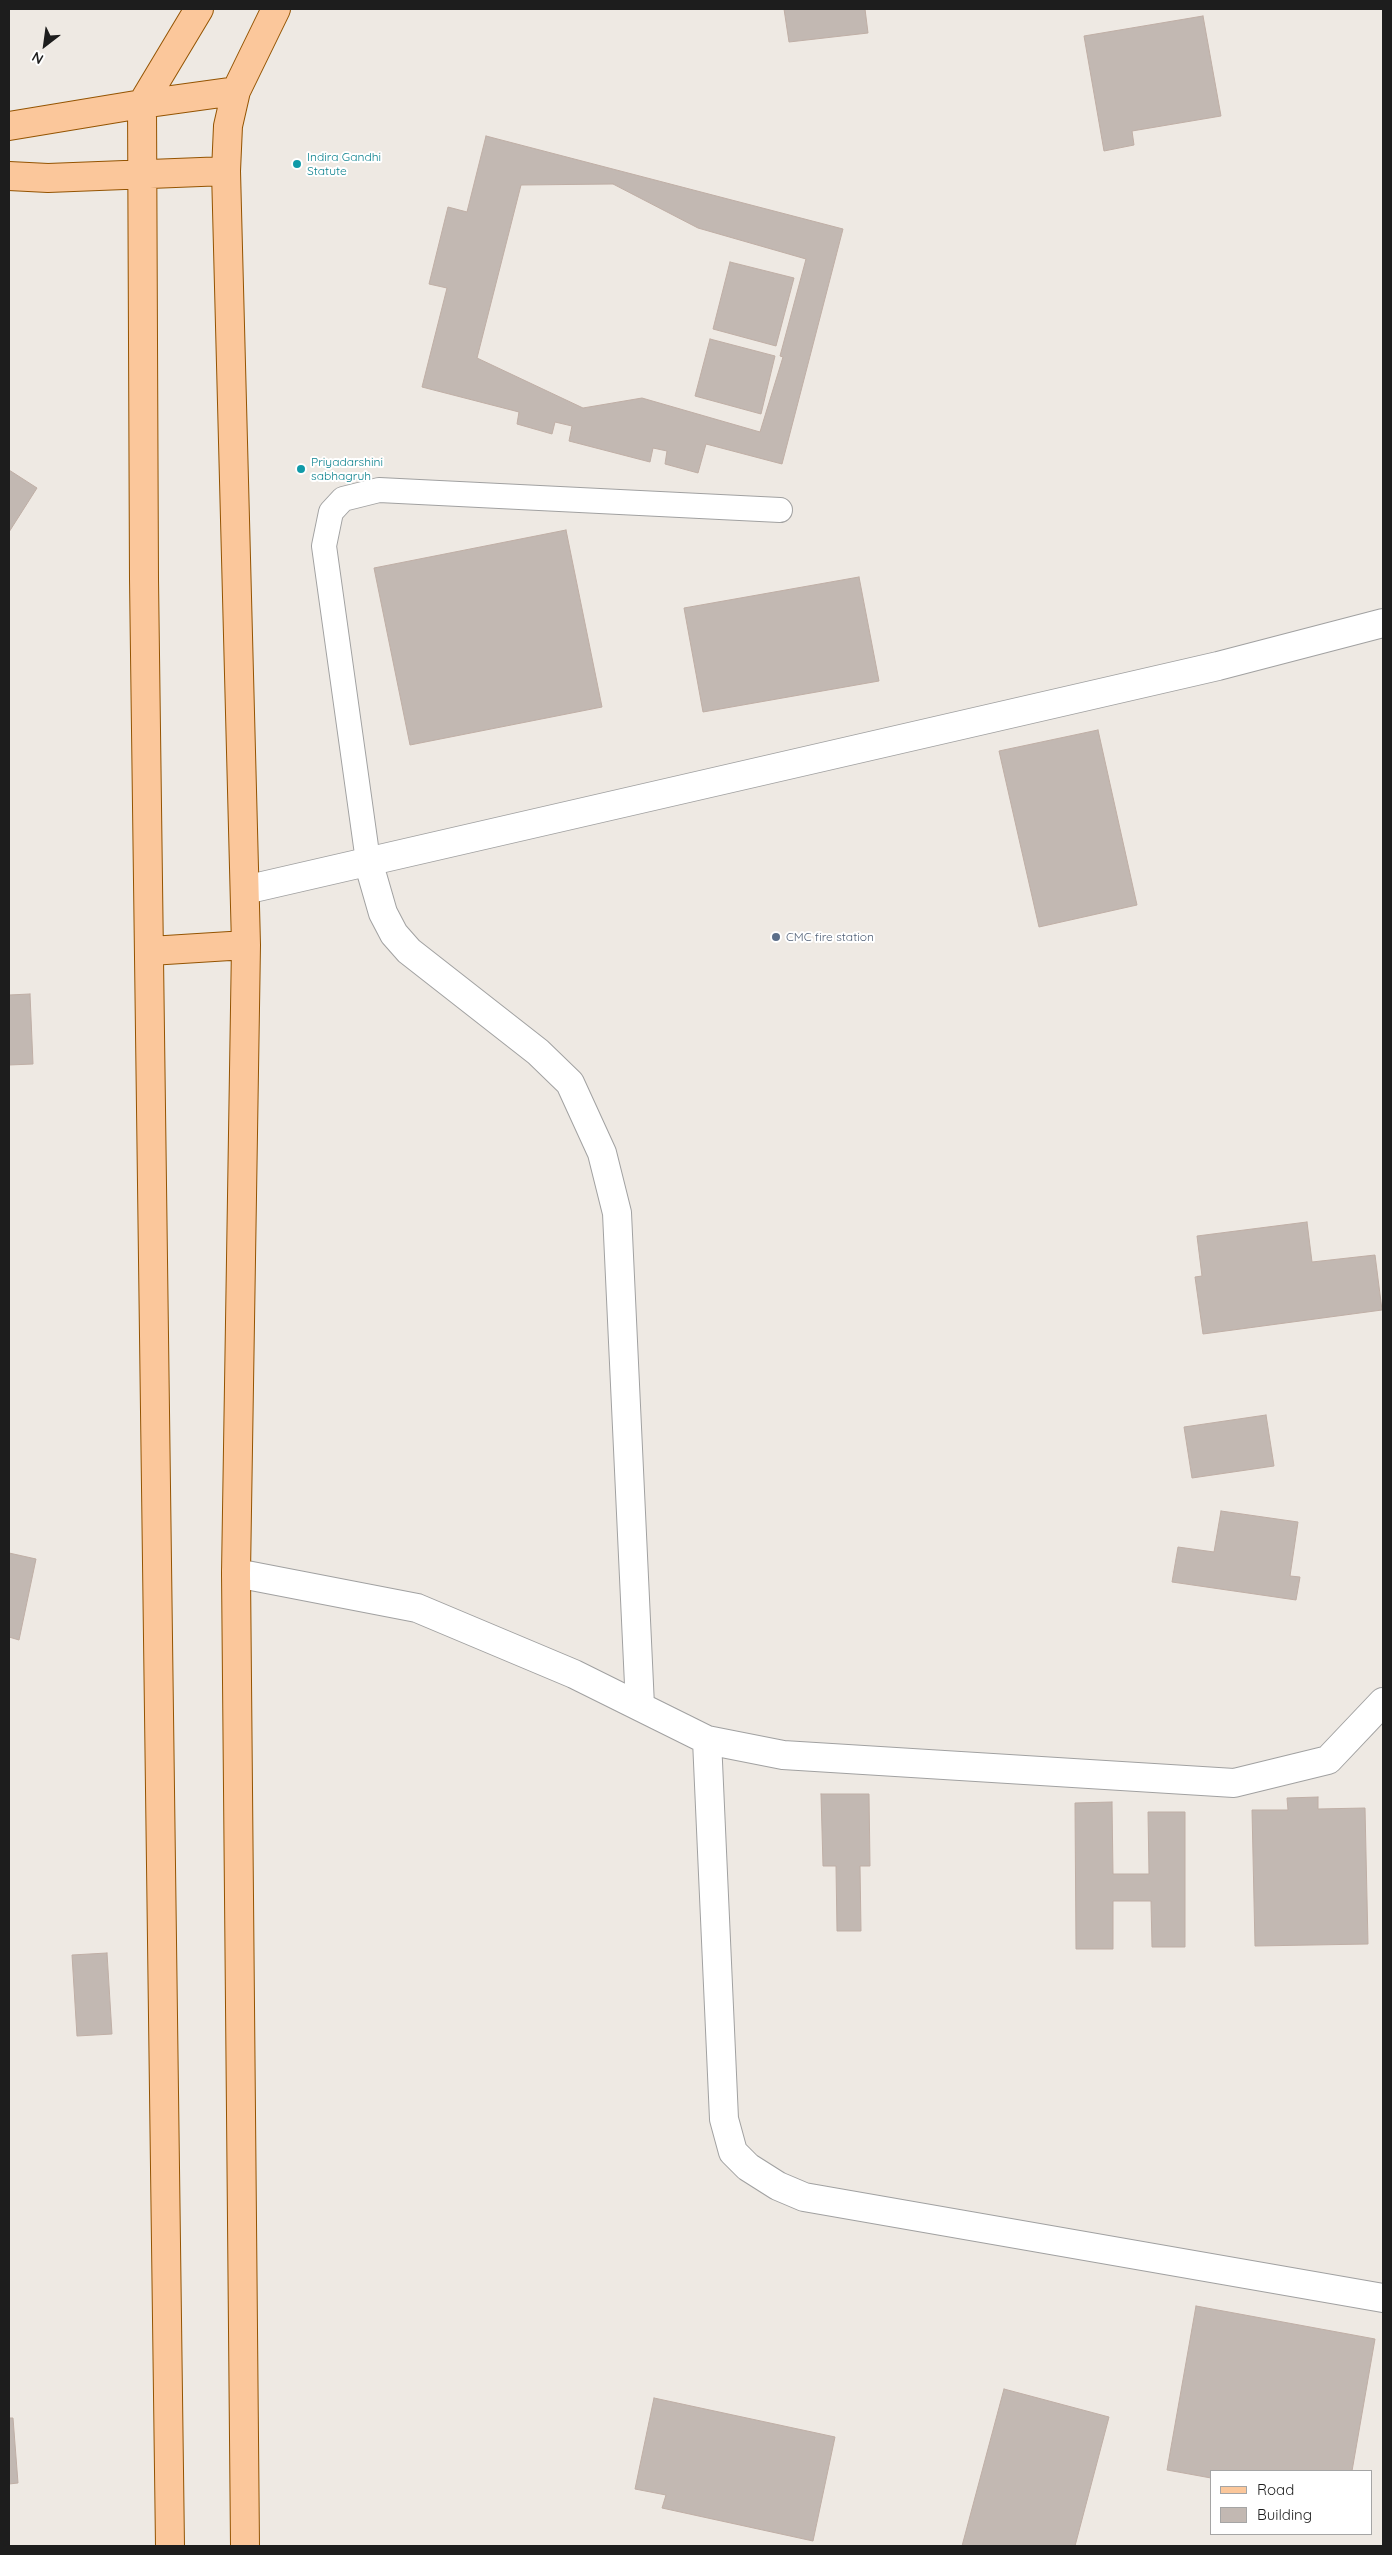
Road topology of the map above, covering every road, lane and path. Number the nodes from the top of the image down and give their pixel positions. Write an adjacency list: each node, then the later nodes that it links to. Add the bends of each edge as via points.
1 (199, 9): 4 (main road)
2 (276, 9): 3 (main road)
3 (236, 91): 4 (main road); 6 (main road, via 228,126)
4 (142, 104): 5 (main road); 7 (main road)
5 (9, 126)
6 (226, 172): 7 (main road); 12 (main road)
7 (142, 175): 8 (main road); 14 (main road)
8 (9, 176)
9 (780, 510): 11 (lane, via 379,490 343,500 332,512 324,546)
10 (1383, 623): 11 (street, via 1208,668)
11 (368, 861): 12 (street); 17 (street, via 383,913 394,934 409,951 538,1052 570,1083 602,1153 617,1213)
12 (245, 890): 13 (main road)
13 (246, 945): 14 (main road); 15 (main road)
14 (150, 951): 20 (main road)
15 (236, 1572): 17 (street, via 417,1608 574,1674); 21 (main road)
16 (1383, 1702): 18 (street, via 1328,1760 1234,1783 783,1755)
17 (640, 1706): 18 (street)
18 (707, 1740): 19 (street, via 724,2120 733,2152 748,2167 778,2186 804,2197)
19 (1383, 2298)
20 (170, 2546)
21 (245, 2546)

